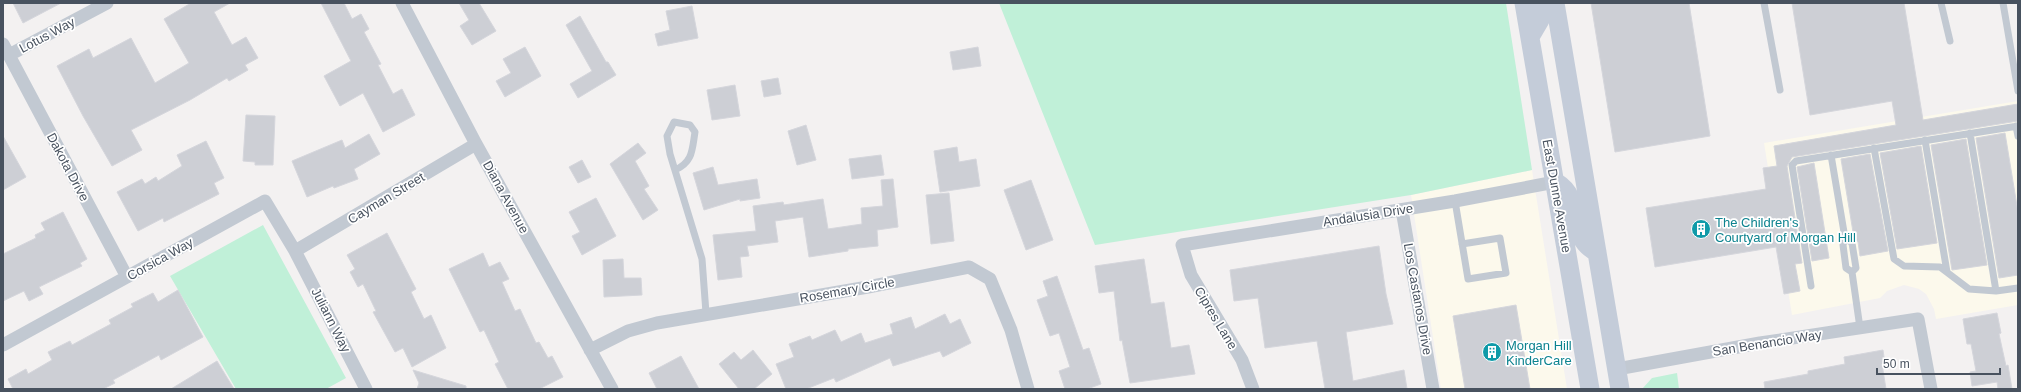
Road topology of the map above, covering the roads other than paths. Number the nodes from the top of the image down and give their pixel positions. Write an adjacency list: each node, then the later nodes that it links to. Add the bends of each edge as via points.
1 (107, 3): 11 (street, Lotus Way)
2 (402, 3): 18 (street, Diana Avenue)
3 (1524, 3): 9 (main road, East Dunne Avenue)
4 (1540, 3): 9 (main road, via 1540,20)
5 (1555, 3): 28 (main road)
6 (1764, 3): 12 (lane)
7 (1941, 3): 10 (lane)
8 (2003, 3): 13 (lane)
9 (1530, 37): 22 (main road, East Dunne Avenue)
10 (1950, 41)
11 (6, 50): 30 (street, Dakota Drive)
12 (1780, 90)
13 (2018, 91)
14 (2017, 126): 15 (lane); 16 (lane)
15 (1970, 133): 17 (lane); 33 (lane)
16 (2018, 136)
17 (1925, 140): 19 (lane); 29 (lane)
18 (476, 144): 27 (street, Cayman Street); 37 (street, Diana Avenue)
19 (1874, 148): 20 (lane); 29 (lane, via 1894,259 1904,266 1940,267)
20 (1831, 155): 31 (lane, via 1796,161 1792,165); 35 (lane, via 1845,238 1852,243 1856,268 1852,272)
21 (675, 170): 21 (lane, via 667,136 674,122 690,125 695,132 692,154 685,166); 34 (lane, via 702,259)
22 (1555, 182): 23 (street, Andalusia Drive); 28 (main road, via 1570,195 1581,238 1587,248); 44 (main road, East Dunne Avenue)
23 (1455, 201): 24 (street, Andalusia Drive); 25 (lane)
24 (1402, 210): 26 (street, Andalusia Drive); 43 (street, Los Castanos Drive)
25 (1462, 244): 25 (lane, via 1468,279 1506,273 1500,238)
26 (1182, 245): 42 (street, Cipres Lane, via 1191,275 1242,360)
27 (295, 251): 30 (street, Corsica Way, via 265,201); 39 (street, Juliann Way)
28 (1597, 252): 38 (main road)
29 (1946, 272): 33 (lane, via 1969,289)
30 (127, 277): 36 (street, Corsica Way)
31 (1811, 286)
32 (2018, 288): 33 (lane)
33 (1996, 291)
34 (706, 313): 37 (street, Rosemary Circle, via 628,331); 41 (street, Rosemary Circle, via 868,287 969,267 990,279 1011,330)
35 (1860, 328): 38 (street, San Benancio Way); 46 (street, San Benancio Way, via 1918,319)
36 (3, 345)
37 (590, 350): 40 (street, Diana Avenue)
38 (1617, 369): 45 (main road)
39 (366, 389)
40 (612, 389)
41 (1028, 389)
42 (1253, 389)
43 (1433, 389)
44 (1590, 389)
45 (1620, 389)
46 (1930, 389)

